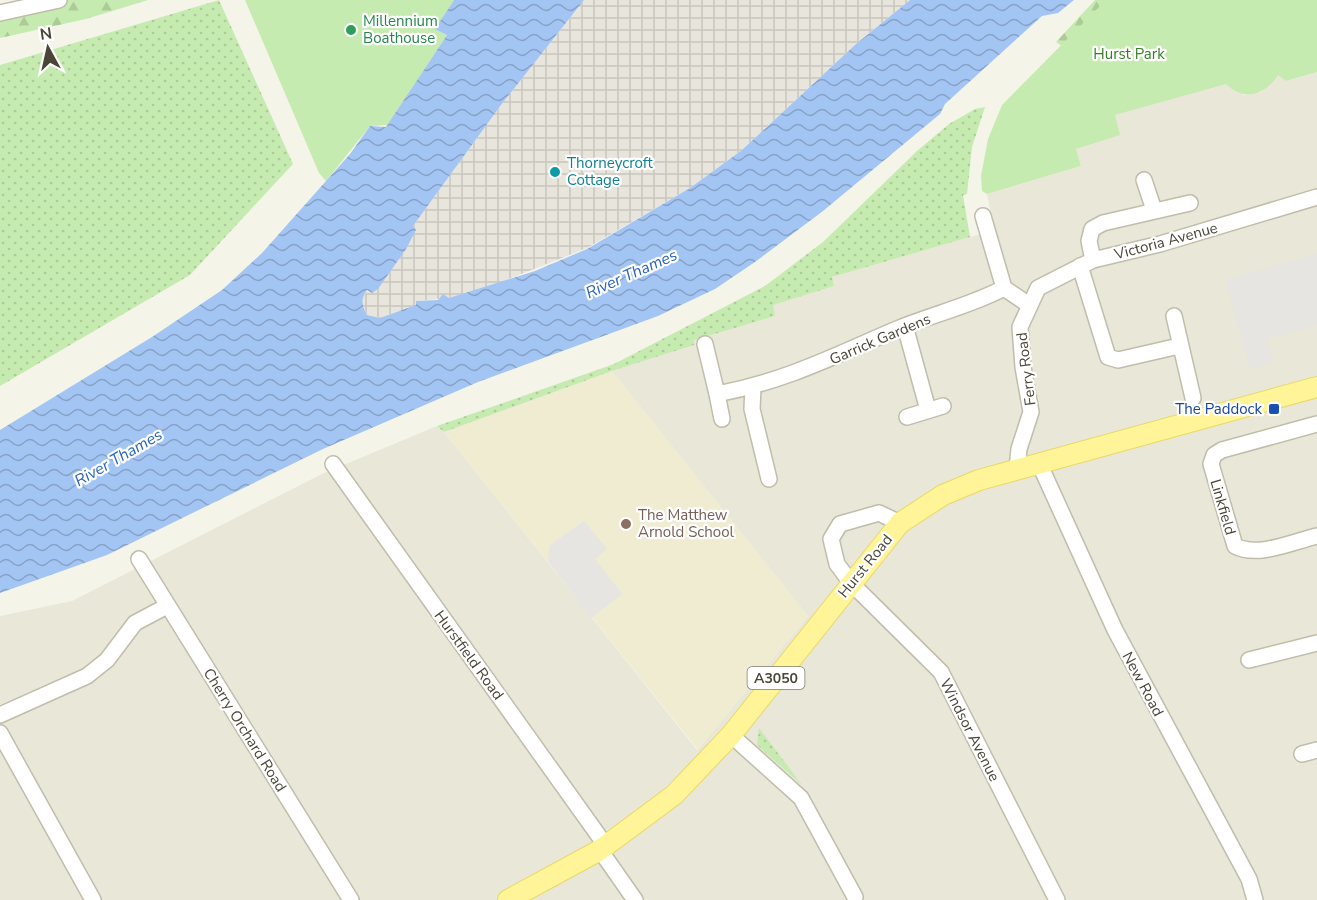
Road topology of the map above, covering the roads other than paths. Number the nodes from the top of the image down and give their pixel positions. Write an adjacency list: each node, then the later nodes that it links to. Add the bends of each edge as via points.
1 (59, 0): 2 (street)
2 (0, 13)
3 (1144, 180): 6 (street)
4 (1317, 197): 8 (street, Victoria Avenue)
5 (1190, 203): 6 (street)
6 (1154, 210): 8 (street, via 1092,229)
7 (982, 216): 9 (street)
8 (1086, 263): 10 (street, Victoria Avenue, via 1038,288); 14 (street, via 1108,357 1118,360)
9 (1004, 288): 10 (street); 12 (street, Garrick Gardens)
10 (1029, 305): 24 (street, Ferry Road, via 1020,327 1031,412)
11 (1174, 316): 14 (street)
12 (905, 326): 15 (street, Garrick Gardens, via 817,366); 19 (street, via 935,408)
13 (705, 344): 17 (street)
14 (1179, 346): 18 (street)
15 (753, 387): 17 (street, Garrick Gardens); 25 (street, via 752,409)
16 (1317, 387): 22 (main road, Hurst Road / A3050)
17 (717, 394): 20 (street)
18 (1193, 398)
19 (907, 417)
20 (722, 419)
21 (1317, 424): 27 (street, Linkfield, via 1222,450 1214,455 1211,464 1234,546 1245,551 1257,550)
22 (1039, 463): 24 (main road, Hurst Road / A3050); 43 (street, New Road, via 1115,630 1249,879)
23 (333, 464): 36 (street, Hurstfield Road)
24 (1017, 469): 26 (main road, Hurst Road / A3050, via 943,495)
25 (769, 479)
26 (900, 523): 29 (main road, Hurst Road / A3050); 29 (street, Windsor Avenue, via 879,513 840,524 831,539 837,564)
27 (1317, 536)
28 (139, 559): 30 (street, Cherry Orchard Road)
29 (851, 583): 35 (main road, Hurst Road / A3050); 42 (street, Windsor Avenue, via 941,672)
30 (167, 606): 33 (street, via 135,623 107,660 87,676); 39 (street, Cherry Orchard Road)
31 (1317, 643): 32 (street)
32 (1249, 660)
33 (0, 715)
34 (0, 733): 38 (street)
35 (731, 735): 36 (main road, Hurst Road / A3050, via 674,795); 37 (street, via 801,798)
36 (603, 848): 40 (main road, Hurst Road / A3050); 41 (street, Hurstfield Road)
37 (855, 897)
38 (93, 900)
39 (351, 900)
40 (508, 900)
41 (635, 900)
42 (1057, 900)
43 (1255, 900)

